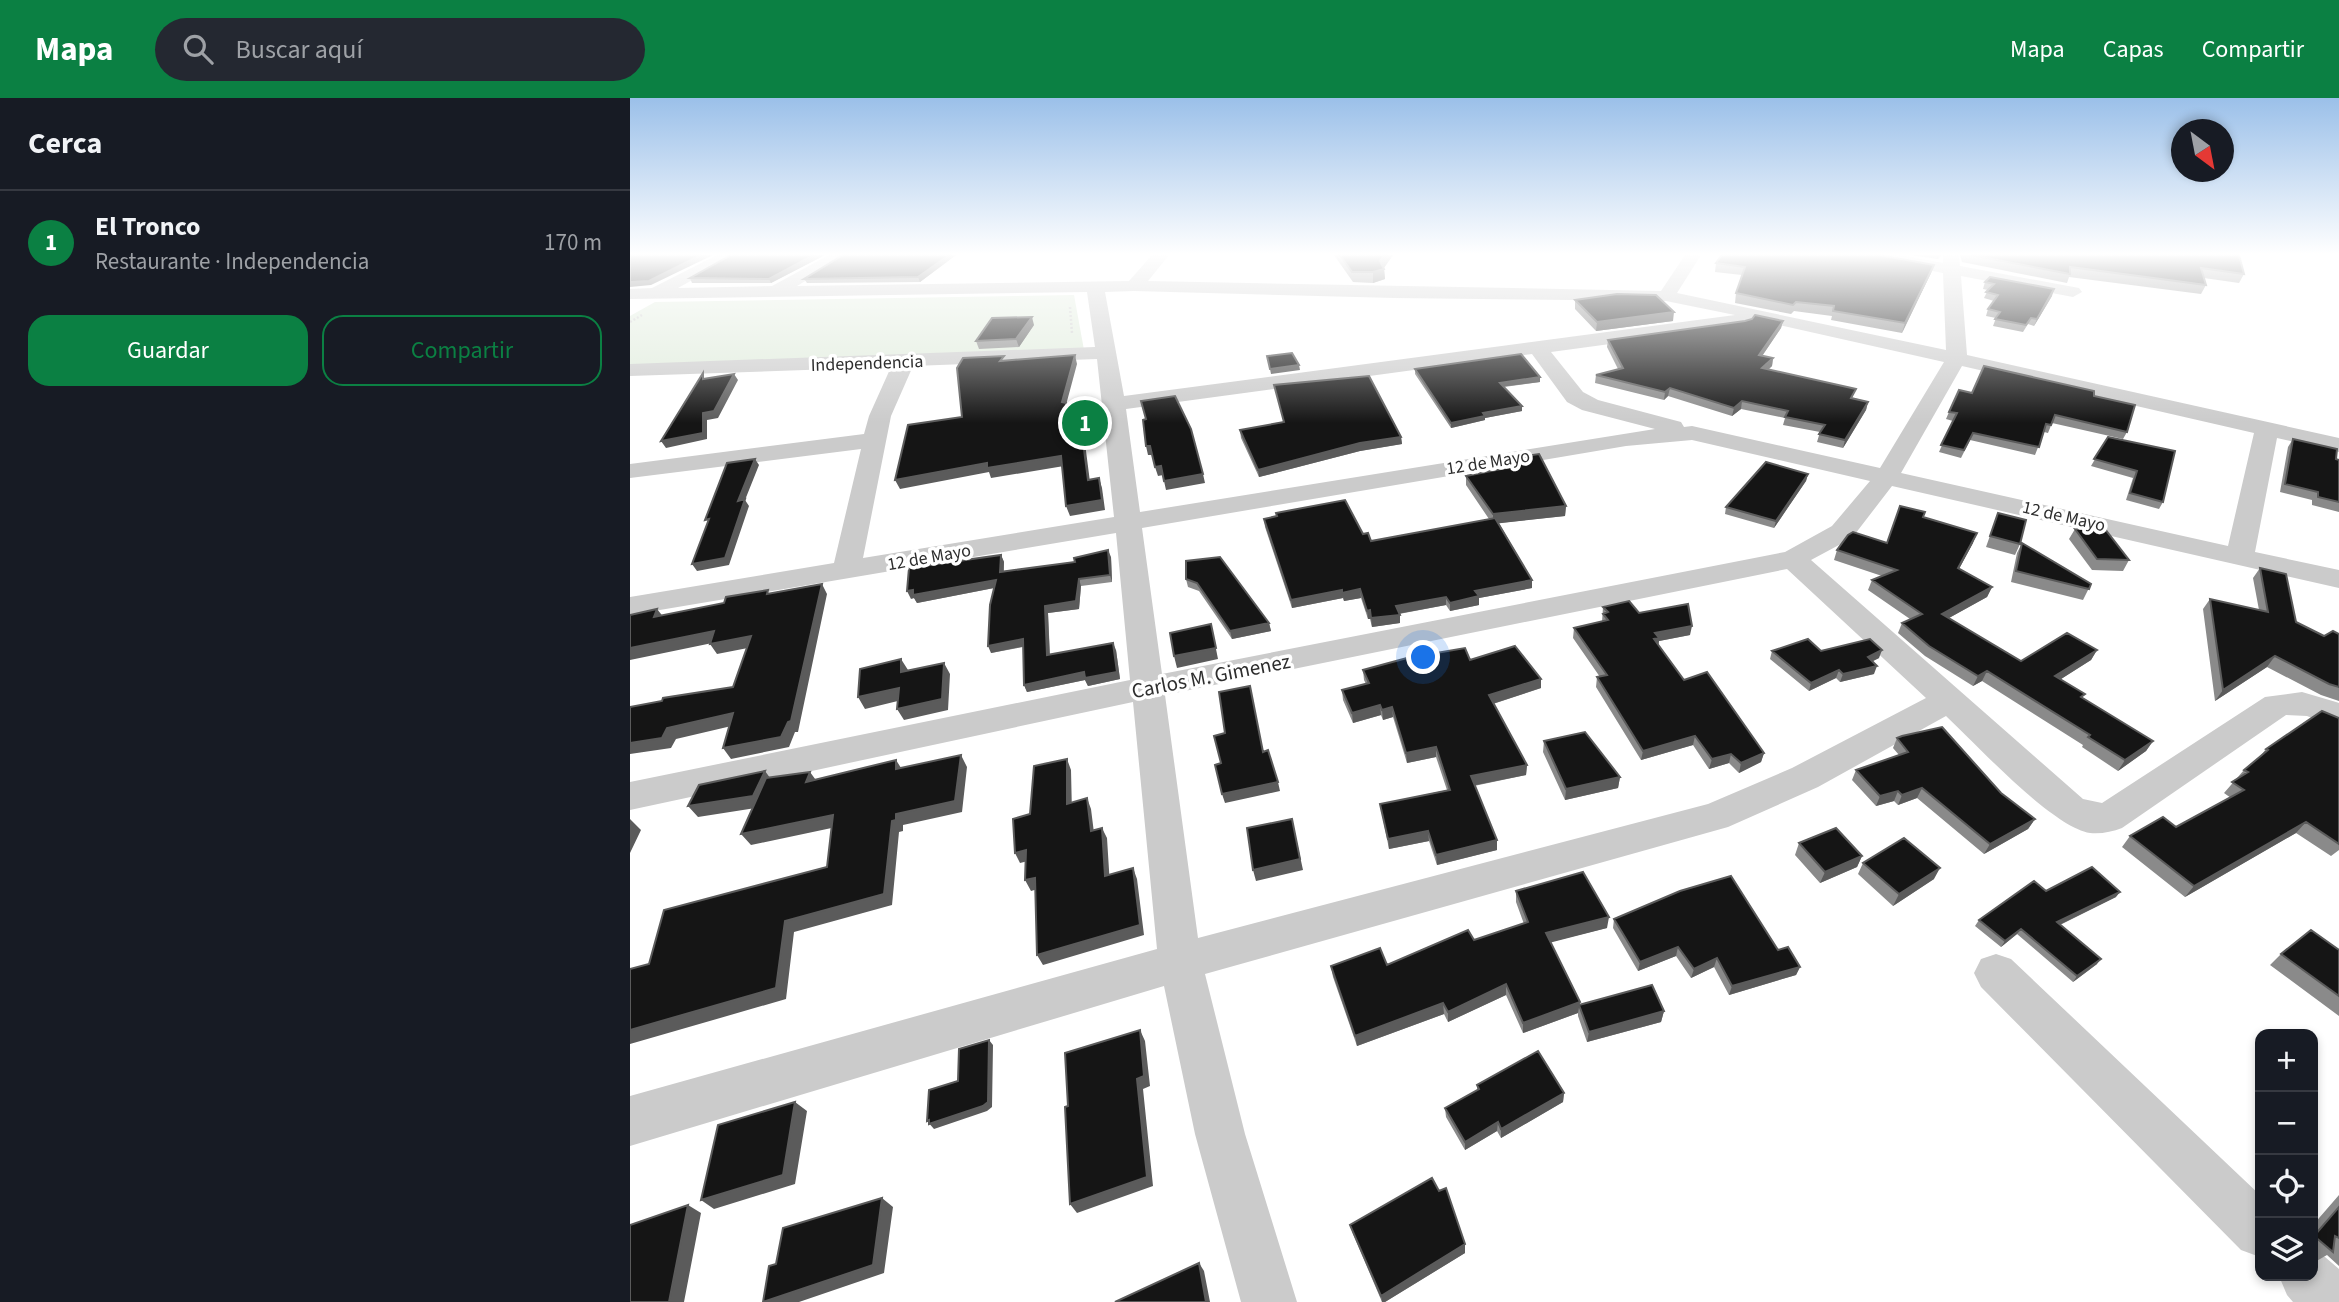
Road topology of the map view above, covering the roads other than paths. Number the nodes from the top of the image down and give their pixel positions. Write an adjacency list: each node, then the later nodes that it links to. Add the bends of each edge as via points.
1 (1099, 311): 6 (street)
2 (1742, 311): 4 (street)
3 (1954, 311): 7 (street)
4 (1771, 317): 5 (street); 7 (street)
5 (1538, 348): 10 (street); 12 (street, via 1575,397)
6 (1105, 354): 8 (street, Independencia); 10 (street)
7 (1957, 358): 11 (street); 16 (street, Carlos M. Gimenez)
8 (904, 362): 9 (street, Independencia); 13 (street, via 880,416)
9 (630, 370)
10 (1114, 404): 17 (street)
11 (2267, 428): 14 (street); 18 (street)
12 (1692, 433): 16 (street, 12 de Mayo); 17 (street, 12 de Mayo, via 1626,439)
13 (875, 440): 15 (street); 20 (street)
14 (2339, 445)
15 (630, 471)
16 (1887, 476): 18 (street, 12 de Mayo); 19 (street, Carlos M. Gimenez, via 1842,532)
17 (1127, 522): 20 (street, 12 de Mayo); 23 (street)
18 (2240, 556): 21 (street, 12 de Mayo)
19 (1793, 559): 23 (street, Carlos M. Gimenez); 24 (street)
20 (846, 572): 22 (street, 12 de Mayo)
21 (2339, 579)
22 (630, 606)
23 (1147, 688): 26 (street, Carlos M. Gimenez); 27 (street)
24 (1948, 700): 25 (street, via 2070,809 2090,818 2109,818 2277,705 2294,701 2318,706); 27 (street, via 1808,777 1715,817)
25 (2339, 718)
26 (630, 796)
27 (1180, 962): 29 (street); 32 (street, via 1220,1134)
28 (1996, 973): 30 (street)
29 (630, 1121)
30 (2255, 1226)
31 (2311, 1281): 33 (street)
32 (1269, 1302)
33 (2333, 1302)

